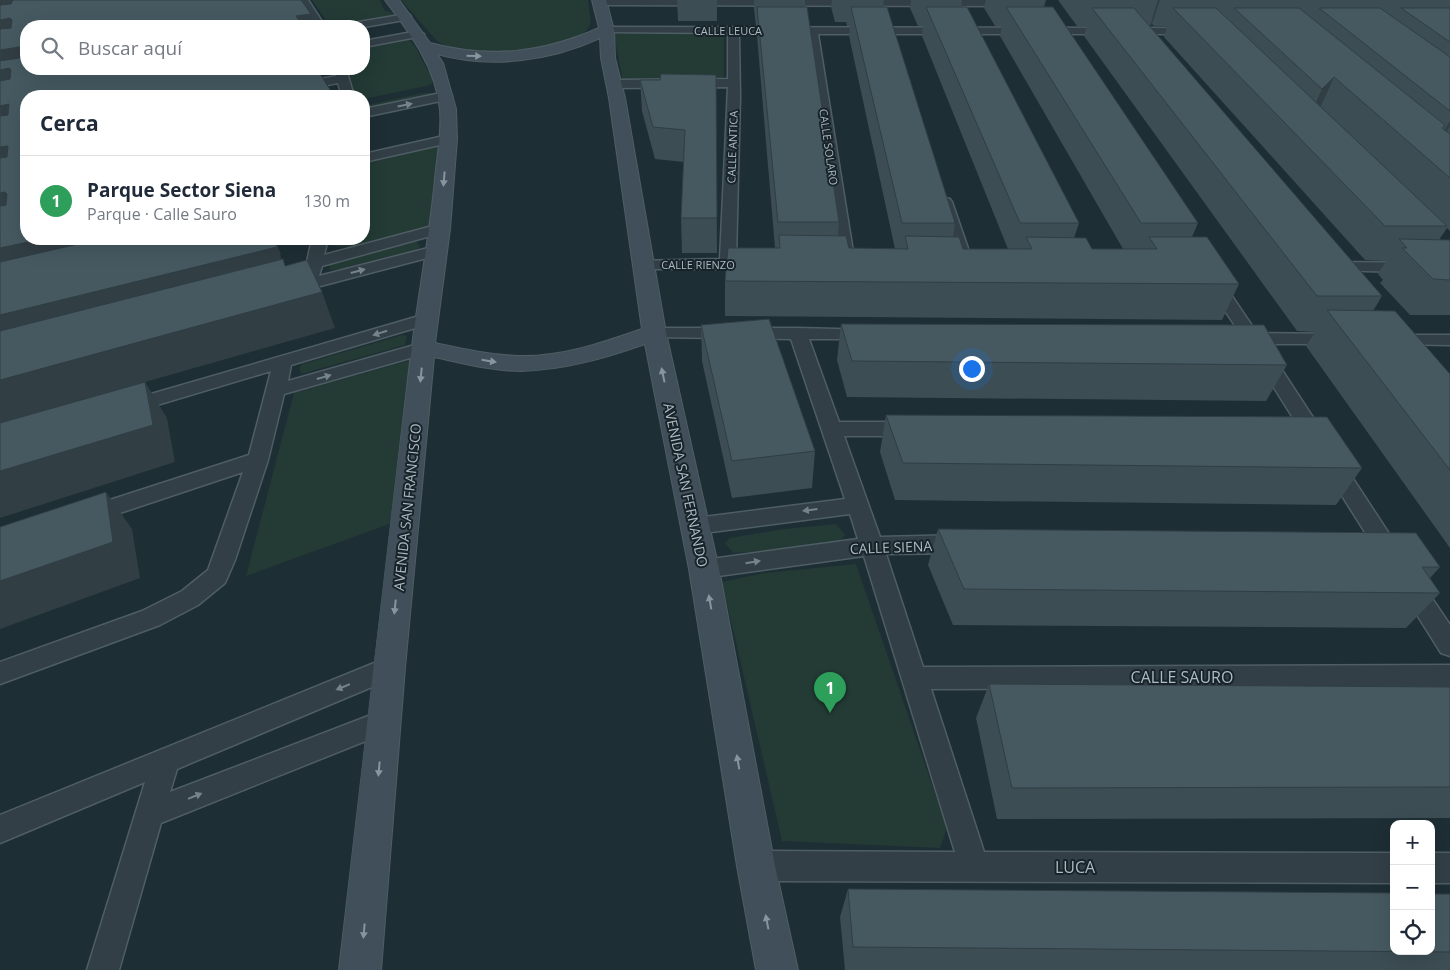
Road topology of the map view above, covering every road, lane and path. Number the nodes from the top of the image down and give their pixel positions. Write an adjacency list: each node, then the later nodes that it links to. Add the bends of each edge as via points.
1 (392, 0): 10 (street)
2 (599, 1): 3 (street); 15 (street, AVENIDA SAN FERNANDO)
3 (666, 1): 4 (street)
4 (733, 1): 5 (street)
5 (810, 1): 6 (street)
6 (886, 1): 7 (street)
7 (965, 1): 8 (street)
8 (1025, 3)
9 (303, 6): 12 (street)
10 (406, 17): 13 (street); 20 (street)
11 (1118, 17): 18 (street)
12 (315, 20)
13 (370, 23)
14 (1046, 24): 17 (street, CALLE LEUCA, via 975,36); 18 (street, CALLE LEUCA); 23 (street)
15 (607, 30): 16 (street, CALLE LEUCA); 20 (street, one-way to 15, via 445,53 515,56 572,45); 30 (street, AVENIDA SAN FERNANDO, via 608,58)
16 (733, 30): 17 (street, CALLE LEUCA); 29 (street, CALLE ANTICA)
17 (812, 30): 44 (street, CALLE SOLARO)
18 (1130, 31): 19 (street, CALLE LEUCA); 22 (street)
19 (1208, 32)
20 (422, 41): 21 (street); 28 (street, AVENIDA SAN FRANCISCO, via 435,63)
21 (370, 44)
22 (1143, 46)
23 (1061, 48)
24 (337, 75): 26 (street)
25 (341, 75): 27 (street)
26 (277, 90)
27 (346, 90)
28 (444, 90): 31 (street); 32 (street, one-way to 28); 33 (street, AVENIDA SAN FRANCISCO)
29 (731, 92): 30 (street); 41 (street, CALLE ANTICA)
30 (619, 93): 40 (street, AVENIDA SAN FERNANDO)
31 (370, 101)
32 (370, 111)
33 (448, 139): 34 (street); 36 (street, AVENIDA SAN FRANCISCO, one-way to 36)
34 (370, 157)
35 (941, 190): 47 (street)
36 (438, 240): 39 (street); 52 (street, one-way to 36); 54 (street, AVENIDA SAN FRANCISCO)
37 (319, 245): 39 (street)
38 (1432, 254): 50 (street)
39 (315, 263): 52 (street)
40 (644, 264): 41 (street, CALLE RIENZO); 55 (street, AVENIDA SAN FERNANDO)
41 (728, 264): 42 (street, CALLE RIENZO)
42 (767, 264)
43 (827, 264): 44 (street)
44 (847, 264): 45 (street)
45 (866, 264)
46 (946, 265): 47 (street)
47 (965, 265): 48 (street)
48 (985, 265)
49 (1202, 265): 59 (street)
50 (1448, 268): 51 (street, via 1321,263)
51 (1336, 282)
52 (310, 284): 53 (street)
53 (273, 294)
54 (426, 319): 62 (street, AVENIDA SAN FRANCISCO); 64 (street, one-way to 64)
55 (654, 333): 56 (street); 62 (street, one-way to 55, via 502,363 530,362 596,353); 74 (street, AVENIDA SAN FERNANDO, one-way to 55)
56 (798, 333): 57 (street); 70 (street)
57 (887, 334)
58 (1223, 337): 59 (street)
59 (1252, 338): 60 (street); 68 (street)
60 (1355, 339)
61 (1450, 340): 63 (street, via 1378,337)
62 (425, 348): 65 (street, one-way to 62); 79 (street, AVENIDA SAN FRANCISCO, one-way to 79)
63 (1396, 354)
64 (283, 362): 65 (street); 66 (street)
65 (277, 390): 71 (street)
66 (113, 412)
67 (1289, 426): 68 (street)
68 (1309, 426): 78 (street, via 1370,538)
69 (931, 428): 70 (street)
70 (832, 429): 72 (street)
71 (258, 460): 73 (street); 80 (street, via 224,560 217,576 205,587 151,618)
72 (858, 505): 74 (street, one-way to 74); 76 (street)
73 (74, 521)
74 (696, 526): 77 (street, AVENIDA SAN FERNANDO)
75 (981, 544): 76 (street, CALLE SIENA)
76 (872, 546): 77 (street, CALLE SIENA, one-way to 76); 82 (street)
77 (704, 569): 87 (street, AVENIDA SAN FERNANDO, one-way to 77)
78 (1450, 646)
79 (388, 668): 83 (street, AVENIDA SAN FRANCISCO); 84 (street, one-way to 84)
80 (0, 673)
81 (1450, 676): 82 (street, CALLE SAURO)
82 (914, 678): 88 (street)
83 (384, 722): 85 (street, one-way to 83); 93 (street, AVENIDA SAN FRANCISCO, one-way to 93)
84 (166, 759): 85 (street); 86 (street)
85 (150, 814): 92 (street)
86 (0, 829)
87 (756, 866): 88 (street, LUCA); 94 (street, AVENIDA SAN FERNANDO, one-way to 87)
88 (974, 866): 89 (street, LUCA)
89 (1390, 868)
90 (1435, 868): 91 (street)
91 (1450, 868)
92 (103, 970)
93 (360, 970)
94 (777, 970)

